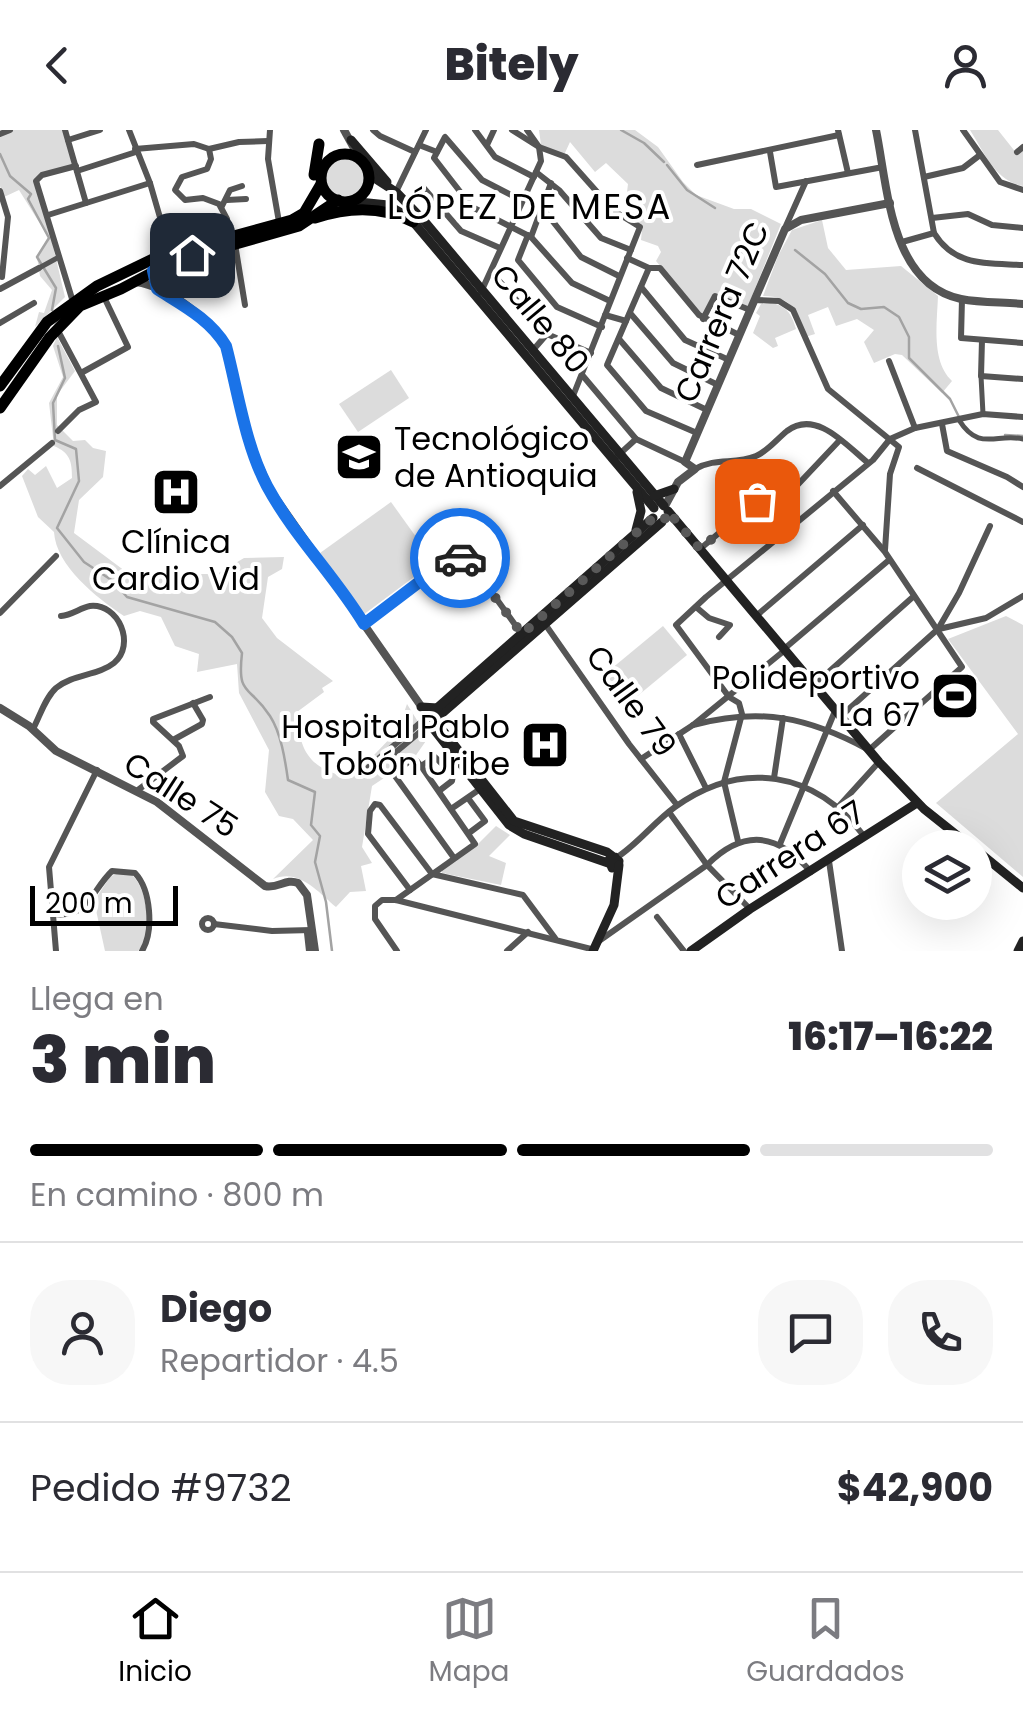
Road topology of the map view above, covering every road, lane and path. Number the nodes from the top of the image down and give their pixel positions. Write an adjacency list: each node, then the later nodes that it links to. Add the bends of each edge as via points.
1 (65, 130): 18 (street)
2 (100, 130): 18 (street)
3 (129, 130): 25 (street)
4 (270, 130): 20 (street)
5 (344, 130): 19 (street)
6 (373, 130): 23 (street)
7 (426, 130): 23 (street)
8 (475, 130): 22 (street)
9 (494, 130): 22 (street)
10 (512, 130): 21 (street)
11 (527, 130): 21 (street)
12 (536, 130): 21 (street)
13 (876, 130): 31 (street)
14 (915, 130): 36 (street)
15 (964, 130): 27 (street)
16 (838, 133): 26 (street); 33 (street)
17 (319, 137): 37 (street); 53 (main road)
18 (68, 140): 32 (street)
19 (352, 140): 29 (street); 45 (main road)
20 (268, 142): 24 (street); 59 (street)
21 (538, 144): 35 (street); 69 (street, via 566,157 614,211 639,226)
22 (487, 145): 35 (street, via 502,161)
23 (417, 148): 28 (street); 45 (street)
24 (209, 149): 25 (street, via 200,144); 50 (street, via 207,169 182,178 175,188 185,200)
25 (136, 150): 32 (street); 39 (street)
26 (770, 152): 30 (street); 38 (street, via 776,186)
27 (980, 154): 36 (street, via 963,168); 43 (street, via 1000,182)
28 (436, 155): 47 (street, via 445,137 482,180); 60 (street, via 472,206)
29 (360, 159): 34 (main road); 37 (main road, via 336,155)
30 (697, 165)
31 (884, 167): 33 (street); 51 (street)
32 (76, 168): 49 (street); 55 (street, via 37,178)
33 (848, 173): 38 (street)
34 (368, 174): 45 (main road, Calle 80); 48 (main road, via 364,191)
35 (535, 174): 40 (street); 47 (street)
36 (924, 177): 56 (street)
37 (321, 178): 48 (main road, via 328,194); 53 (main road)
38 (806, 181): 62 (street, Carrera 72C)
39 (150, 183): 49 (street); 68 (street)
40 (551, 183): 54 (street); 69 (street, via 601,238)
41 (242, 186): 50 (street, via 230,190)
42 (422, 186): 67 (street, via 456,227)
43 (1023, 190)
44 (0, 191): 52 (street)
45 (396, 192): 84 (main road, Calle 80)
46 (246, 199): 50 (street)
47 (521, 200): 60 (street)
48 (343, 201): 57 (main road); 58 (main road, Calle 80, via 388,205)
49 (86, 203): 55 (street)
50 (224, 203): 65 (street)
51 (890, 203): 62 (street); 66 (street)
52 (2, 204): 76 (street, via 8,224)
53 (309, 204): 59 (main road)
54 (542, 209): 64 (street); 78 (street, via 581,257)
55 (48, 215): 70 (street)
56 (932, 218): 61 (street, via 968,214); 63 (street)
57 (312, 220): 58 (main road, via 378,210); 65 (main road)
58 (413, 222): 84 (main road, Calle 80)
59 (280, 224): 65 (main road)
60 (510, 225): 64 (street); 67 (street)
61 (1023, 228)
62 (784, 229): 87 (street, Carrera 72C)
63 (934, 233): 66 (street); 71 (street, via 965,261)
64 (530, 236): 88 (street, via 572,283); 98 (street, via 517,258 557,307)
65 (232, 239): 68 (main road); 74 (main road); 92 (street)
66 (902, 242): 86 (street, via 920,276)
67 (500, 248): 75 (street)
68 (170, 252): 77 (main road)
69 (629, 254): 73 (street); 78 (street)
70 (60, 256): 72 (street); 89 (street)
71 (1023, 266)
72 (39, 268): 81 (street)
73 (649, 268): 80 (street); 96 (street, via 660,268)
74 (153, 271): 79 (main road); 82 (street)
75 (491, 272): 84 (street); 100 (street)
76 (1, 275): 81 (street)
77 (118, 275): 83 (main road, via 110,286); 89 (main road)
78 (619, 276): 88 (street)
79 (136, 282): 82 (street); 83 (main road)
80 (642, 286): 95 (street); 107 (street, via 685,340)
81 (3, 287)
82 (157, 289): 158 (street, via 204,319 226,346 265,482)
83 (121, 290): 85 (main road)
84 (480, 293): 105 (main road, Calle 80); 130 (main road, Calle 80)
85 (104, 297): 99 (main road, via 80,306); 109 (street, via 128,347)
86 (962, 299): 91 (street); 103 (street, via 960,336)
87 (756, 300): 93 (street, Carrera 72C); 126 (street, via 793,310 828,389)
88 (610, 301): 94 (street)
89 (72, 302): 114 (main road, via 47,322)
90 (34, 303): 97 (street)
91 (1023, 304)
92 (245, 306)
93 (750, 310): 96 (street, via 715,296); 101 (street, Carrera 72C)
94 (605, 315): 95 (street); 98 (street)
95 (628, 317): 102 (street); 113 (street, via 673,363)
96 (703, 319): 101 (street)
97 (0, 323)
98 (602, 327): 106 (street)
99 (56, 328): 109 (street); 116 (main road)
100 (544, 331): 105 (street); 106 (street)
101 (740, 335): 107 (street, Carrera 72C)
102 (618, 338): 117 (street, via 660,388); 124 (street, via 607,365 646,411)
103 (982, 340): 104 (street); 111 (street)
104 (1023, 343)
105 (534, 349): 115 (main road, Calle 80)
106 (591, 353): 110 (street)
107 (729, 360): 113 (street, Carrera 72C)
108 (889, 362): 122 (street)
109 (80, 372): 123 (street, via 96,402)
110 (582, 376): 115 (street); 125 (street)
111 (981, 376): 112 (street); 118 (street)
112 (1023, 379)
113 (718, 385): 117 (street, Carrera 72C)
114 (0, 386)
115 (573, 396): 130 (main road, Calle 80)
116 (0, 408)
117 (707, 410): 124 (street, Carrera 72C)
118 (982, 414): 119 (street); 120 (street)
119 (1023, 417)
120 (959, 420): 121 (street); 127 (street, via 978,438)
121 (942, 424): 122 (street); 136 (street, via 947,451)
122 (914, 428): 126 (street)
123 (58, 431)
124 (697, 434): 131 (street, Carrera 72C)
125 (636, 439): 130 (street); 131 (street)
126 (890, 439): 132 (street); 149 (street, via 899,448 890,474)
127 (1023, 439)
128 (840, 441): 132 (street); 134 (street, via 821,426 800,424 760,455 713,460); 141 (street)
129 (52, 442): 135 (street)
130 (615, 457): 137 (main road, Calle 80); 139 (main road, Calle 80)
131 (685, 462): 134 (street)
132 (868, 463): 138 (street)
133 (918, 468): 142 (street)
134 (695, 469): 140 (street)
135 (0, 486)
136 (1023, 487)
137 (636, 489): 140 (main road, Calle 80); 146 (main road, via 641,511)
138 (833, 491): 143 (street); 145 (street)
139 (654, 496): 140 (main road, Calle 80); 140 (main road)
140 (664, 509): 146 (main road); 147 (main road, Calle 80); 153 (main road)
141 (771, 513): 145 (street); 147 (street, via 752,502)
142 (1023, 522)
143 (863, 525): 149 (street); 157 (street)
144 (990, 526): 160 (street)
145 (786, 531): 150 (street)
146 (634, 532): 153 (main road)
147 (700, 549): 150 (main road, Calle 80)
148 (56, 556): 155 (street)
149 (887, 556): 151 (street); 163 (street)
150 (726, 580): 154 (street); 157 (main road, Calle 80)
151 (914, 596): 160 (street); 164 (street)
152 (1023, 596): 160 (street, via 986,618)
153 (569, 597): 159 (main road); 161 (main road)
154 (696, 606): 162 (street, via 730,625); 166 (street, via 676,626)
155 (0, 613)
156 (61, 616): 176 (street, via 90,606 110,613 124,630 122,648 102,670 55,689)
157 (756, 616): 163 (main road, Calle 80)
158 (364, 624): 161 (street, via 460,558); 168 (street)
159 (545, 624): 170 (main road); 182 (street, Calle 79)
160 (938, 629): 171 (street); 181 (street, via 962,667)
161 (522, 634): 170 (main road)
162 (719, 637)
163 (784, 650): 164 (main road, Calle 80); 166 (street)
164 (814, 685): 171 (main road, Calle 80)
165 (210, 697): 167 (street)
166 (729, 697): 172 (street); 175 (street)
167 (192, 703): 180 (street, via 204,720); 180 (street, via 155,718)
168 (421, 707): 170 (main road); 174 (street)
169 (0, 708): 176 (street, Calle 75)
170 (442, 710): 174 (main road); 178 (main road)
171 (838, 713): 177 (street); 181 (main road, Calle 80)
172 (742, 714): 173 (street); 175 (street); 189 (street)
173 (783, 718): 177 (street); 188 (street)
174 (430, 719): 174 (street, via 362,772 364,775 367,776); 178 (main road); 185 (main road)
175 (693, 725): 179 (street)
176 (33, 729): 186 (street, Calle 75, via 56,751)
177 (828, 730): 181 (street); 190 (street)
178 (446, 734): 187 (main road)
179 (679, 734): 182 (street); 192 (street)
180 (173, 740): 193 (street, via 180,760)
181 (869, 750): 183 (main road, Calle 80)
182 (641, 760): 197 (street, Calle 79)
183 (879, 762): 196 (main road, Calle 80); 198 (street)
184 (418, 763): 194 (street); 194 (street, via 435,756 453,775); 207 (street, via 410,760 394,773)
185 (460, 764): 187 (main road); 191 (main road)
186 (97, 770): 193 (street, Calle 75); 219 (street, via 49,867)
187 (473, 771): 191 (main road)
188 (774, 778): 189 (street); 190 (street)
189 (724, 782): 192 (street); 204 (street)
190 (806, 786): 198 (street); 205 (street)
191 (482, 788): 195 (street); 206 (main road, via 516,830); 208 (main road, via 525,828)
192 (706, 788): 197 (street)
193 (138, 790): 222 (street, Calle 75, via 266,886 298,883 307,895)
194 (438, 790): 199 (street)
195 (468, 798): 199 (street); 202 (street, via 485,822)
196 (918, 803): 201 (main road, Calle 80); 203 (main road, Carrera 67)
197 (677, 806): 200 (street)
198 (838, 806): 203 (street)
199 (452, 809): 202 (street)
200 (668, 812): 208 (street); 211 (street)
201 (952, 830)
202 (470, 833): 207 (street, via 475,844)
203 (864, 836): 209 (main road, Carrera 67)
204 (738, 841): 205 (street); 211 (street)
205 (780, 844): 212 (street)
206 (592, 856): 208 (main road); 214 (main road)
207 (454, 858): 213 (street)
208 (616, 861): 214 (main road); 225 (main road, via 614,905)
209 (829, 861): 212 (main road, Carrera 67); 232 (street)
210 (992, 863): 215 (main road, Calle 80)
211 (706, 865): 218 (street); 225 (street)
212 (811, 872): 218 (main road, Carrera 67)
213 (432, 874): 216 (street); 216 (street, via 380,804 372,806 368,834); 224 (street, via 527,898)
214 (612, 881): 225 (main road)
215 (1023, 888)
216 (410, 890): 217 (street)
217 (396, 900): 223 (street); 229 (street, via 380,901 373,912)
218 (750, 909): 231 (main road, Carrera 67)
219 (54, 914): 226 (street); 227 (street, via 78,911 112,871 134,873 142,881 149,919)
220 (658, 917): 231 (street)
221 (214, 924): 222 (street)
222 (310, 928): 228 (street, Calle 75)
223 (529, 932): 224 (street); 230 (street)
224 (555, 938): 225 (street)
225 (593, 948)
226 (56, 951)
227 (142, 951)
228 (312, 951)
229 (397, 951)
230 (507, 951)
231 (688, 951)
232 (842, 951)

